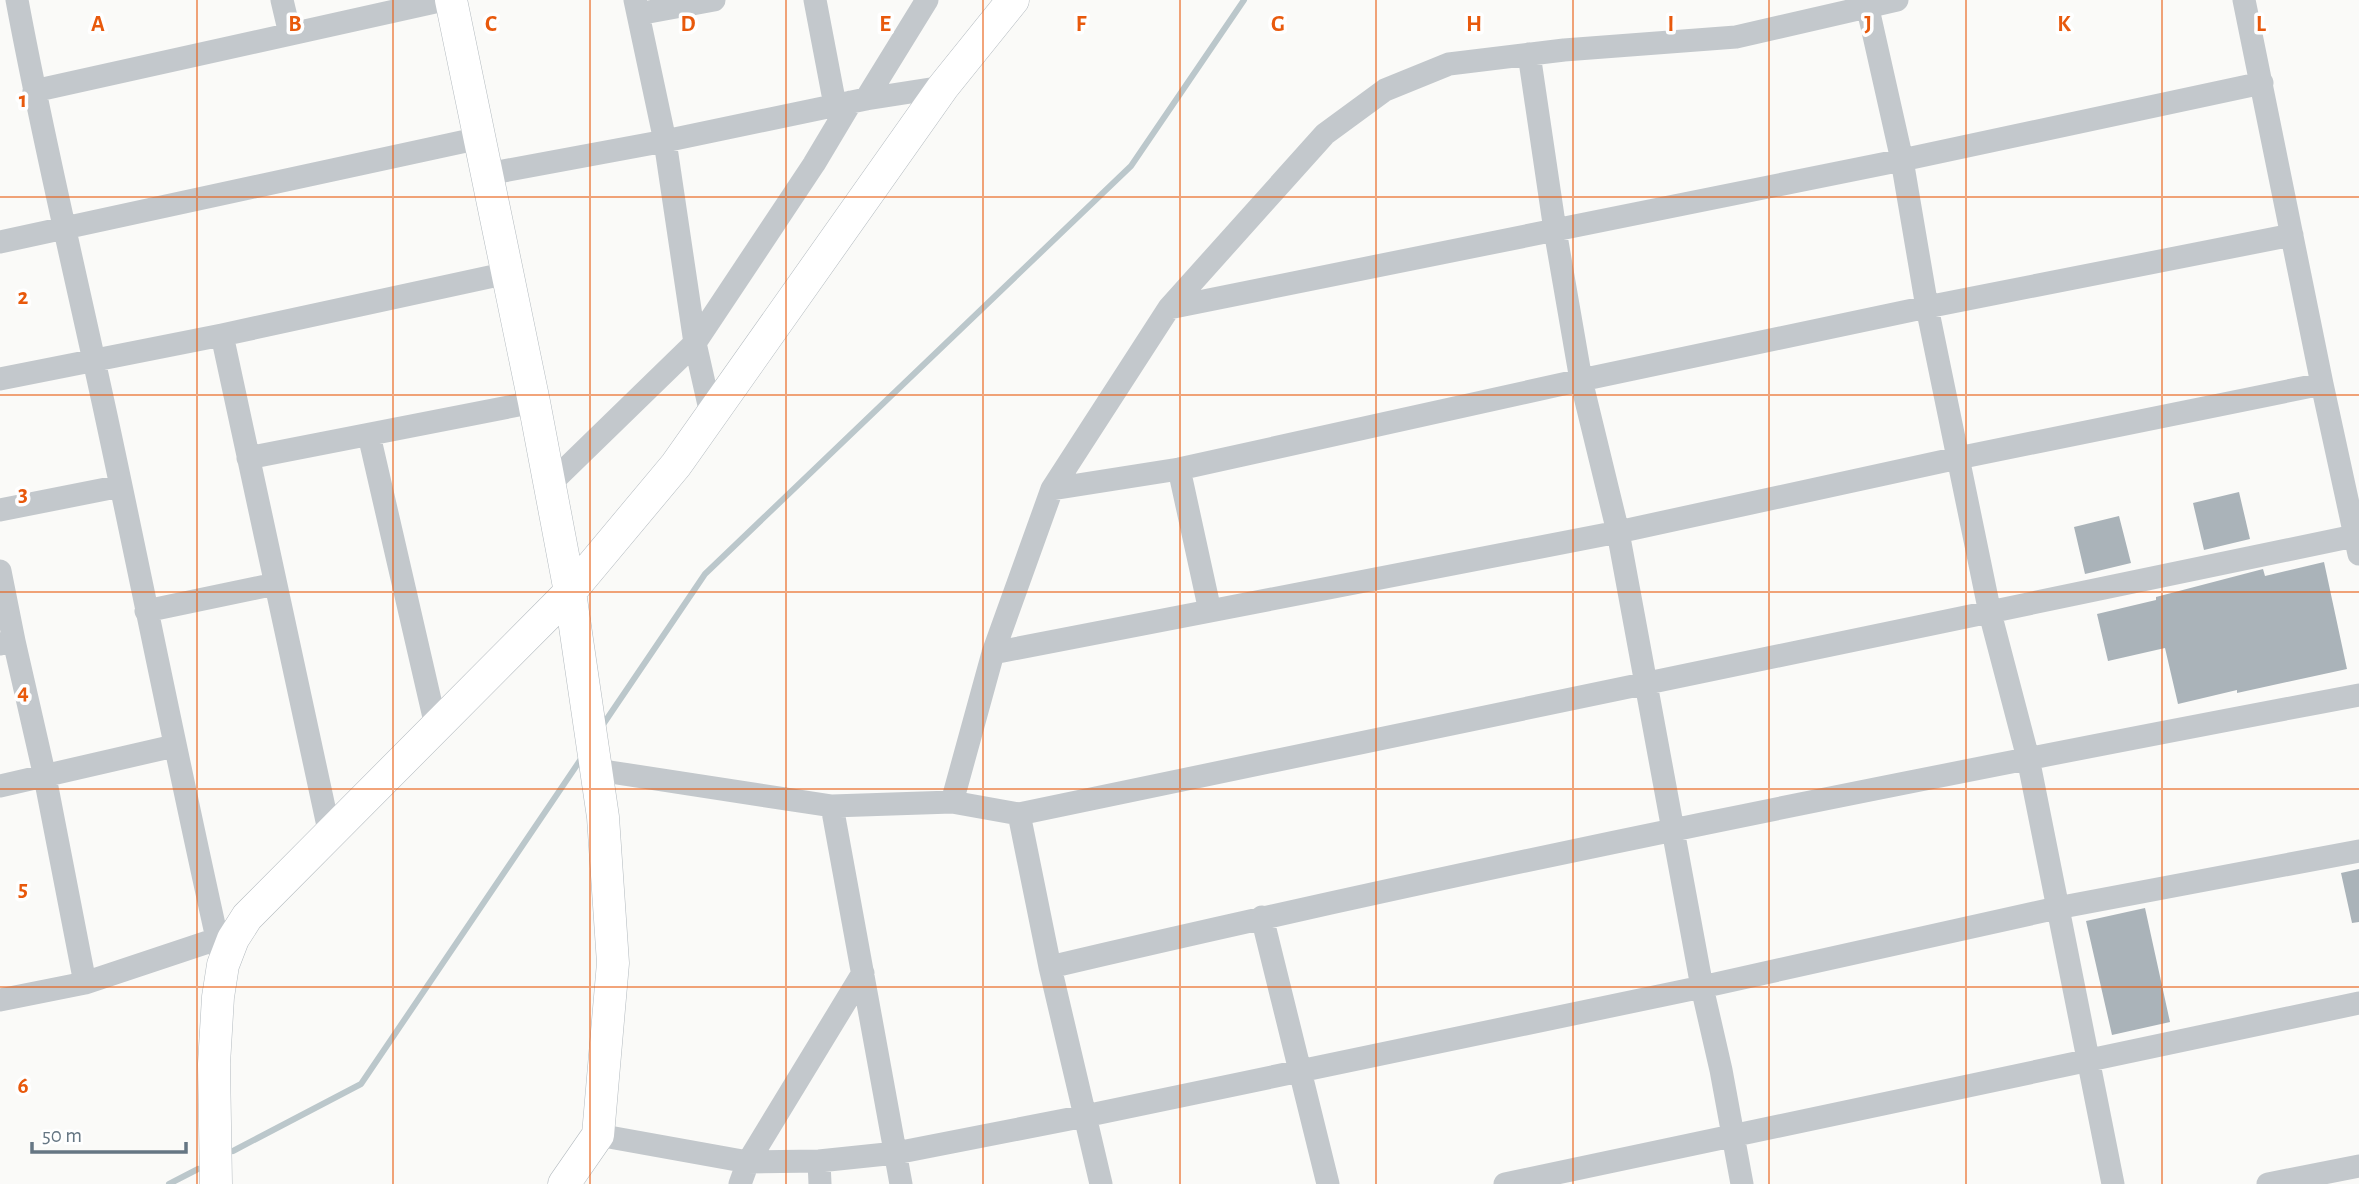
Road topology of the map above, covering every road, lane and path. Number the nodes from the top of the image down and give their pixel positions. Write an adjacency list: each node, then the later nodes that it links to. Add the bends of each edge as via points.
1 (17, 0): 17 (street)
2 (282, 0): 13 (street)
3 (444, 0): 13 (street)
4 (451, 0): 19 (main road)
5 (714, 0): 12 (street)
6 (815, 0): 18 (street)
7 (928, 0): 18 (street)
8 (1013, 0): 16 (main road)
9 (1897, 0): 11 (street)
10 (2244, 0): 15 (street)
11 (1866, 3): 14 (street, via 1737,37); 21 (street)
12 (636, 7): 20 (street)
13 (290, 34): 17 (street)
14 (1529, 54): 24 (street); 29 (street, via 1449,64 1385,90 1325,134)
15 (2262, 83): 21 (street); 25 (street)
16 (943, 87): 18 (street); 37 (main road)
17 (34, 91): 23 (street)
18 (851, 102): 20 (street); 31 (street)
19 (480, 138): 22 (main road); 23 (street)
20 (665, 141): 22 (street); 31 (street)
21 (1902, 160): 24 (street); 28 (street)
22 (487, 174): 27 (main road)
23 (63, 229): 26 (street); 32 (street)
24 (1555, 230): 29 (street); 34 (street)
25 (2292, 235): 28 (street); 35 (street)
26 (0, 242)
27 (508, 273): 30 (street); 36 (main road)
28 (1927, 307): 34 (street); 40 (street)
29 (1169, 308): 44 (street)
30 (222, 335): 32 (street); 39 (street)
31 (695, 343): 37 (street); 42 (street)
32 (94, 359): 33 (street); 43 (street)
33 (0, 379)
34 (1581, 380): 41 (street); 46 (street)
35 (2322, 384): 40 (street); 47 (street)
36 (534, 402): 38 (street); 42 (main road)
37 (711, 414): 50 (main road, via 676,465)
38 (369, 435): 39 (street); 58 (street)
39 (248, 458): 49 (street)
40 (1958, 458): 46 (street); 53 (street)
41 (1179, 469): 44 (street); 52 (street)
42 (550, 484): 50 (main road)
43 (121, 486): 45 (street); 51 (street)
44 (1052, 489): 55 (street)
45 (0, 510)
46 (1618, 532): 52 (street); 56 (street)
47 (2358, 542): 53 (street)
48 (0, 570): 54 (street)
49 (275, 584): 51 (street); 68 (street)
50 (570, 592): 58 (main road); 61 (main road)
51 (146, 611): 59 (street)
52 (1210, 611): 55 (street)
53 (1990, 613): 56 (street); 60 (street)
54 (7, 642): 62 (street)
55 (993, 653): 64 (street)
56 (1646, 684): 66 (street); 67 (street)
57 (2359, 695): 60 (street)
58 (436, 726): 68 (main road)
59 (174, 746): 62 (street); 72 (street)
60 (2028, 758): 67 (street); 70 (street)
61 (597, 770): 65 (street); 82 (main road, via 613,963)
62 (45, 777): 63 (street); 75 (street)
63 (0, 786)
64 (952, 802): 65 (street); 66 (street)
65 (832, 806): 74 (street)
66 (1018, 814): 73 (street)
67 (1674, 829): 71 (street); 76 (street)
68 (330, 835): 72 (main road, via 247,917)
69 (2359, 851): 70 (street)
70 (2057, 908): 76 (street); 79 (street)
71 (1262, 917): 73 (street); 80 (street)
72 (220, 952): 75 (street); 88 (main road, via 214,1064)
73 (1050, 967): 81 (street)
74 (863, 973): 84 (street); 86 (street)
75 (85, 983): 77 (street)
76 (1702, 987): 80 (street); 83 (street)
77 (0, 1000)
78 (2359, 1003): 79 (street)
79 (2087, 1059): 83 (street); 97 (street)
80 (1301, 1071): 81 (street); 94 (street)
81 (1085, 1116): 84 (street); 93 (street)
82 (597, 1135): 86 (street); 89 (main road)
83 (1733, 1136): 95 (street); 96 (street)
84 (896, 1153): 85 (street); 92 (street)
85 (819, 1161): 86 (street); 91 (street)
86 (748, 1162): 90 (street)
87 (2359, 1166): 98 (street)
88 (216, 1184)
89 (564, 1184)
90 (740, 1184)
91 (820, 1184)
92 (901, 1184)
93 (1101, 1184)
94 (1328, 1184)
95 (1505, 1184)
96 (1742, 1184)
97 (2113, 1184)
98 (2268, 1184)

